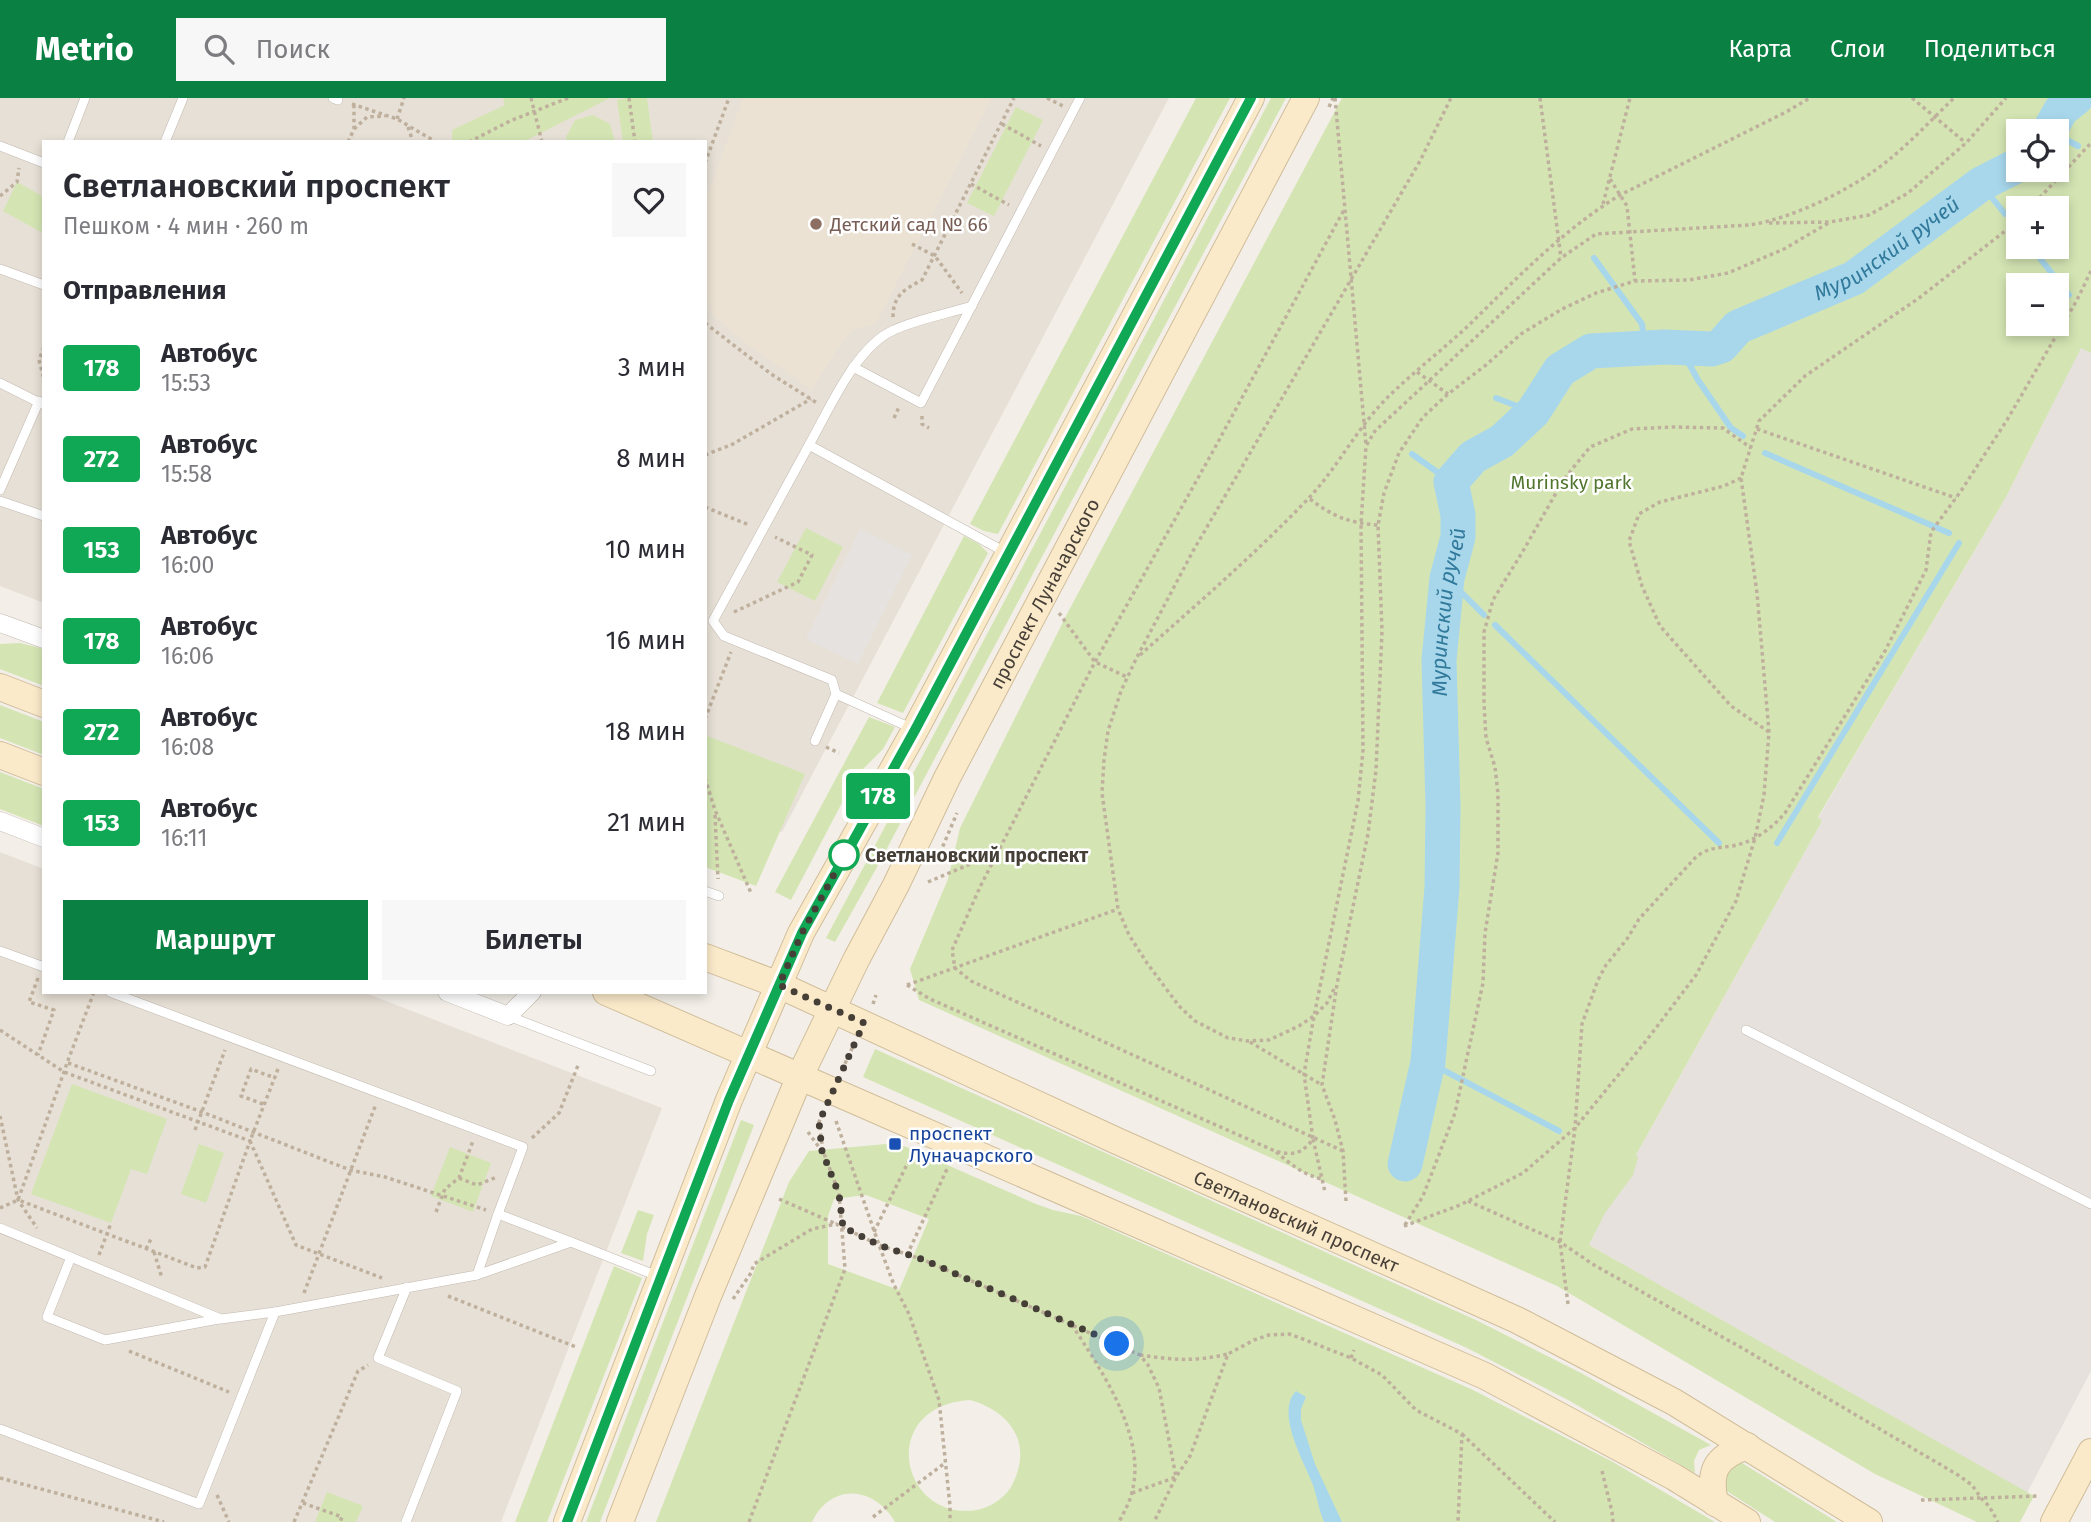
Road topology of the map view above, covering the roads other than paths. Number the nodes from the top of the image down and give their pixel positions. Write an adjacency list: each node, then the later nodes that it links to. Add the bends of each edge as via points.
1 (85, 98): 6 (lane)
2 (183, 98): 7 (lane)
3 (1080, 98): 12 (lane)
4 (1251, 98): 20 (main road)
5 (1306, 98): 43 (main road, проспект Луначарского, via 947,778)
6 (69, 140)
7 (166, 140)
8 (0, 146): 9 (lane)
9 (42, 162)
10 (0, 269): 11 (lane)
11 (42, 284)
12 (972, 306): 13 (lane, via 892,330); 13 (lane, via 921,403)
13 (853, 367): 16 (lane)
14 (0, 383): 15 (lane)
15 (41, 403): 17 (lane)
16 (809, 445): 20 (lane); 21 (lane)
17 (0, 490)
18 (0, 501): 19 (lane)
19 (42, 515)
20 (1008, 554): 27 (main road)
21 (709, 622): 25 (lane, via 724,636 832,680)
22 (0, 623): 23 (street)
23 (42, 638)
24 (0, 687): 26 (main road)
25 (836, 694): 27 (lane); 28 (lane)
26 (42, 703)
27 (915, 730): 38 (main road, via 808,921)
28 (815, 741)
29 (0, 755): 30 (main road)
30 (42, 771)
31 (0, 821): 32 (street)
32 (42, 837)
33 (707, 892): 34 (lane)
34 (719, 896)
35 (0, 951): 37 (lane)
36 (707, 958): 38 (main road, Светлановский проспект)
37 (42, 967)
38 (779, 985): 43 (main road, Светлановский проспект); 46 (main road)
39 (115, 994): 50 (lane, via 523,1147)
40 (452, 994): 44 (street)
41 (530, 994): 44 (street)
42 (611, 994): 46 (main road)
43 (832, 1009): 48 (main road, проспект Луначарского); 60 (main road, Светлановский проспект, via 1517,1320)
44 (508, 1016): 47 (lane)
45 (1746, 1030): 49 (lane)
46 (748, 1053): 48 (main road); 55 (main road)
47 (651, 1071)
48 (800, 1076): 62 (main road, via 1485,1376); 65 (main road, проспект Луначарского)
49 (2091, 1204)
50 (498, 1214): 52 (lane); 54 (lane)
51 (0, 1228): 53 (lane)
52 (571, 1242): 54 (lane); 55 (lane)
53 (71, 1257): 58 (lane); 58 (lane, via 47,1317 104,1340)
54 (477, 1275): 56 (lane)
55 (662, 1278): 64 (main road)
56 (407, 1287): 57 (lane); 63 (lane, via 378,1358 457,1391)
57 (275, 1312): 58 (lane); 59 (lane, via 199,1504)
58 (221, 1319)
59 (0, 1429)
60 (1748, 1446): 62 (main road, via 1729,1452 1716,1466 1711,1484); 67 (main road, Светлановский проспект)
61 (2091, 1452): 68 (main road)
62 (1715, 1503): 66 (main road)
63 (406, 1522)
64 (567, 1522)
65 (620, 1522)
66 (1747, 1522)
67 (1869, 1522)
68 (2054, 1522)

